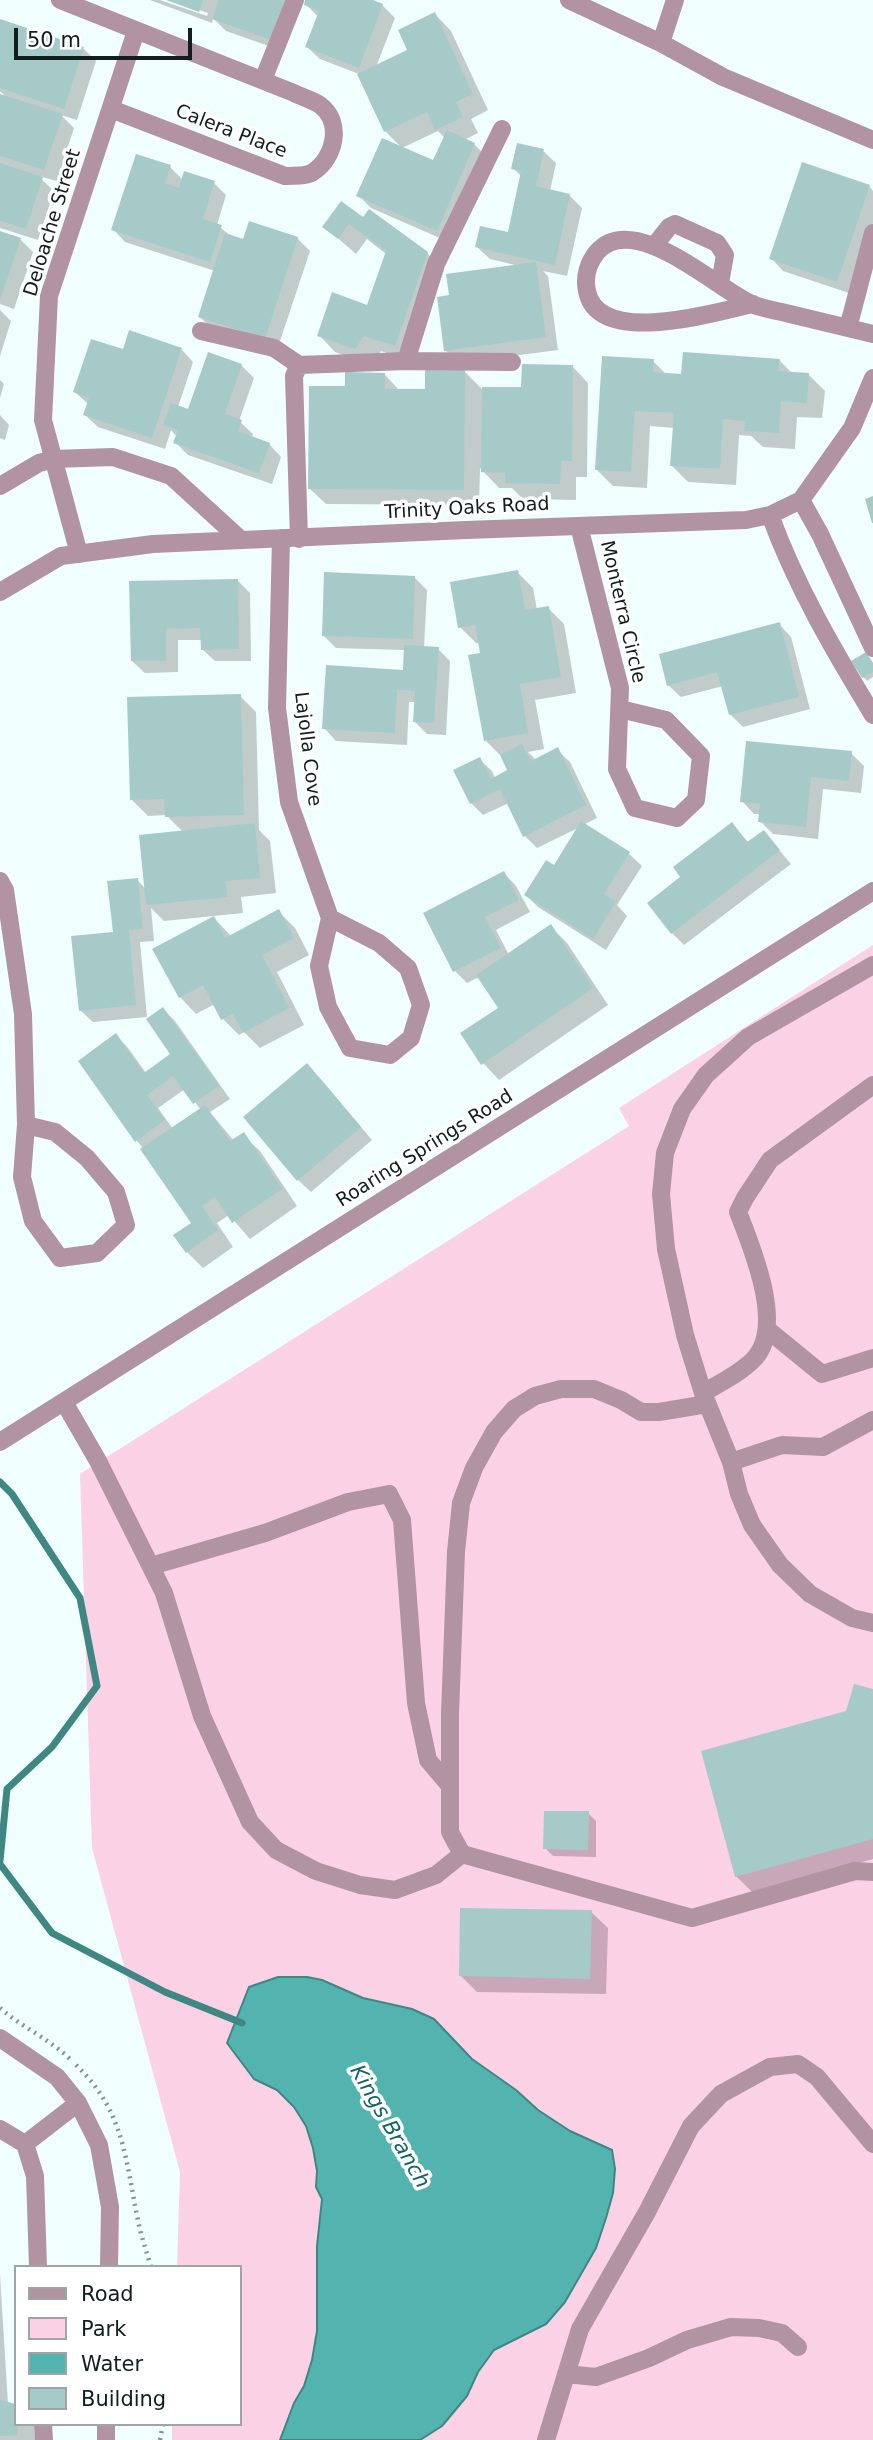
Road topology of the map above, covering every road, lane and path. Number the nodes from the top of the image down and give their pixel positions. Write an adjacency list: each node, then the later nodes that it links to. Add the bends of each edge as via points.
1 (60, 0): 5 (street, Calera Place)
2 (295, 0): 7 (street)
3 (569, 0): 6 (street)
4 (675, 0): 6 (street)
5 (136, 31): 7 (street, Calera Place); 8 (street, Deloache Street)
6 (662, 43): 10 (street, via 723,77)
7 (263, 80): 8 (street, Calera Place, via 321,106 333,122 334,144 311,174 285,176)
8 (111, 109): 22 (street, Deloache Street, via 49,296 43,419)
9 (502, 129): 18 (street, via 436,264)
10 (873, 140)
11 (873, 233): 15 (street)
12 (654, 246): 13 (street); 13 (street, via 675,224 717,243 725,255); 14 (street, via 625,240 604,245 597,252 590,262 586,286 597,310 610,318 652,323)
13 (720, 283): 14 (street)
14 (753, 304): 15 (street)
15 (848, 328): 17 (street)
16 (201, 331): 20 (street, via 274,348)
17 (873, 334)
18 (406, 361): 19 (street); 20 (street)
19 (512, 362)
20 (299, 365): 27 (street, Lajolla Cove, via 294,376)
21 (873, 378): 24 (street, Trinity Oaks Road, via 852,428)
22 (54, 459): 23 (street); 28 (street, via 113,457 171,476); 29 (street, Deloache Street)
23 (0, 486)
24 (801, 500): 25 (street, Trinity Oaks Road); 31 (street)
25 (770, 515): 26 (street, Trinity Oaks Road, via 746,520); 33 (street, via 833,651)
26 (579, 526): 27 (street, Trinity Oaks Road); 32 (street, Monterra Circle, via 620,688)
27 (290, 539): 28 (street, Trinity Oaks Road); 36 (street, Lajolla Cove, via 277,708 289,802)
28 (241, 540): 29 (street, Trinity Oaks Road, via 153,544)
29 (79, 554): 30 (street, Trinity Oaks Road, via 61,556)
30 (0, 592)
31 (873, 648)
32 (620, 709): 32 (street, Monterra Circle, via 617,769 635,808 677,818 696,800 701,756 666,720)
33 (873, 715)
34 (0, 881): 39 (street, via 23,1014)
35 (873, 891): 43 (street, Roaring Springs Road)
36 (330, 918): 36 (street, via 319,966 328,1007 350,1048 390,1055 411,1038 421,1004 408,968 379,943)
37 (873, 965): 42 (street, via 748,1037 706,1074 682,1110 665,1153 661,1194 666,1249)
38 (873, 1085): 40 (street, via 771,1160 738,1212 763,1282)
39 (26, 1125): 39 (street, via 22,1177 33,1221 60,1258 97,1253 126,1225 116,1192 87,1158 55,1132)
40 (768, 1330): 41 (street, via 822,1374); 42 (street, via 755,1359)
41 (873, 1358)
42 (705, 1399): 46 (street); 49 (street, via 659,1412 641,1412 594,1389 561,1389 535,1396 514,1409 494,1432 461,1503)
43 (64, 1402): 45 (street, Roaring Springs Road); 47 (street)
44 (873, 1420): 46 (street, via 823,1447 782,1445)
45 (0, 1442)
46 (731, 1462): 48 (street, via 752,1525 780,1565 810,1594 852,1618)
47 (151, 1566): 49 (street, via 389,1494 402,1521 416,1703 428,1760); 50 (street, via 223,1765 250,1822 276,1850 316,1871 395,1890 436,1875)
48 (873, 1623)
49 (450, 1786): 50 (street, via 450,1832)
50 (462, 1854): 51 (street, via 692,1918 855,1871)
51 (873, 1872)
52 (0, 2038): 53 (street, via 57,2077)
53 (78, 2103): 55 (street); 58 (street, via 99,2145 110,2207)
54 (0, 2129): 55 (street)
55 (25, 2144): 57 (street, via 36,2176)
56 (873, 2144): 60 (street, via 817,2077 798,2064 770,2067 721,2094 691,2126 580,2329)
57 (38, 2265)
58 (109, 2265)
59 (798, 2347): 60 (street, via 782,2333 731,2327 596,2378)
60 (566, 2374): 61 (street)
61 (546, 2440)

